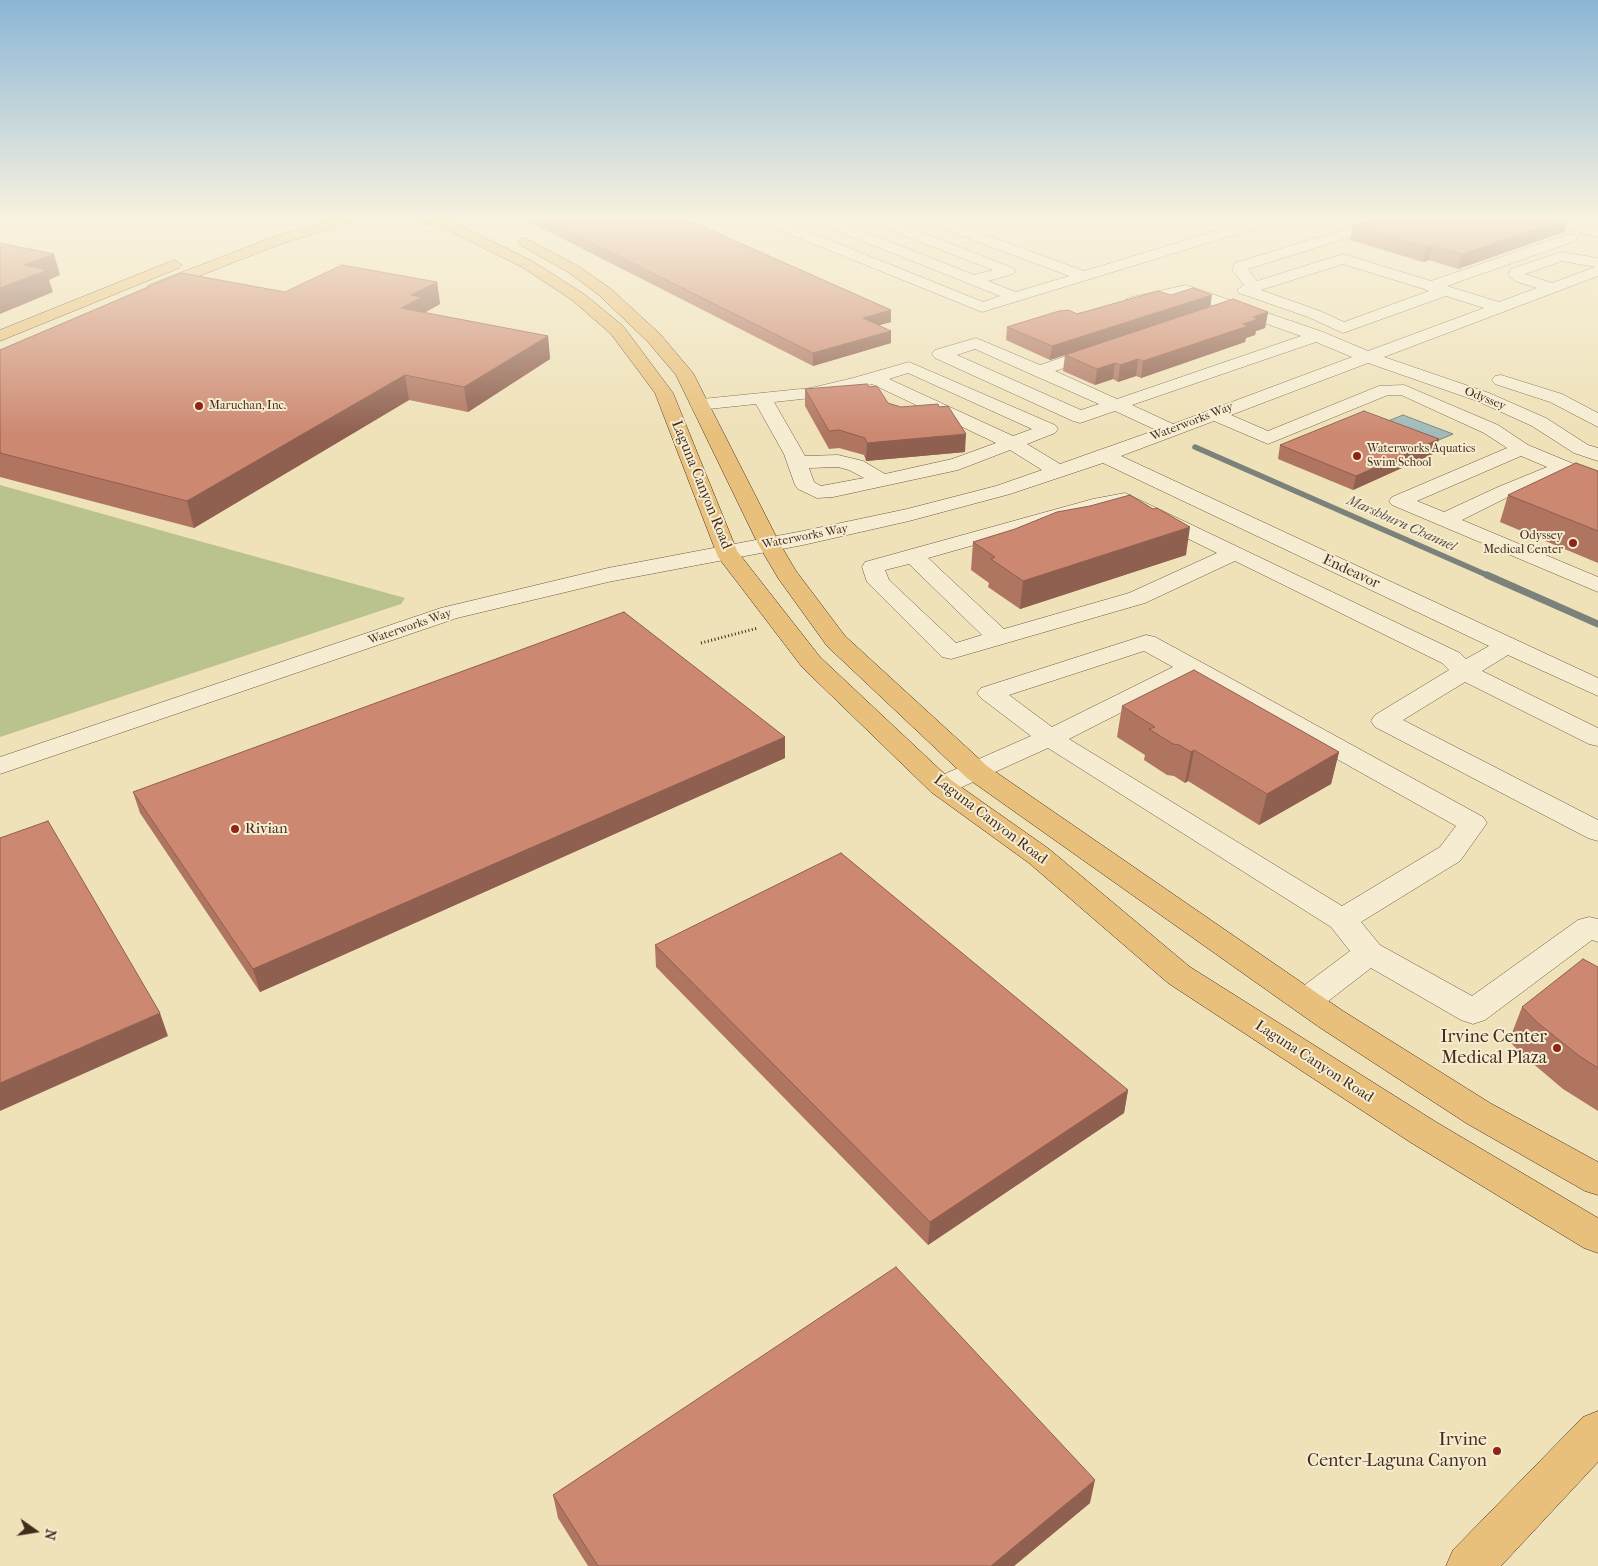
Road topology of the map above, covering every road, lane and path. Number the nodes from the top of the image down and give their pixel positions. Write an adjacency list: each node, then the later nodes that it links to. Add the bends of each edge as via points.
1 (115, 289): 19 (main road)
2 (155, 289): 17 (main road)
3 (567, 289): 50 (main road, Laguna Canyon Road, via 618,330 664,393)
4 (601, 289): 30 (main road, Laguna Canyon Road, via 654,338 684,373)
5 (938, 289): 11 (street, via 982,307)
6 (997, 289): 11 (street)
7 (1039, 289): 11 (street)
8 (1248, 289): 15 (street, via 1245,290)
9 (1438, 289): 14 (street); 15 (street, via 1343,328)
10 (1549, 289): 14 (street, Waterworks Way)
11 (1015, 296)
12 (1113, 306): 13 (street, Odyssey, via 1186,290)
13 (1234, 307): 16 (street); 18 (street, Odyssey)
14 (1500, 308): 24 (street, Waterworks Way)
15 (1314, 314): 18 (street)
16 (1206, 316)
17 (80, 320)
18 (1280, 323): 21 (street, Odyssey)
19 (0, 336)
20 (996, 336): 22 (street)
21 (1316, 336): 24 (street, Odyssey); 31 (street)
22 (976, 343): 25 (street); 28 (street, via 941,354)
23 (1113, 347): 25 (street)
24 (1366, 357): 32 (street, Waterworks Way); 34 (street, Odyssey, via 1483,396)
25 (1039, 371): 28 (street); 31 (street)
26 (874, 378): 29 (street, via 811,393); 37 (street); 37 (street, via 909,367 1048,429)
27 (1500, 380): 33 (street, via 1556,398)
28 (1005, 382): 31 (street, via 1080,417)
29 (762, 398): 30 (street); 41 (street)
30 (699, 404): 49 (main road, Laguna Canyon Road)
31 (1116, 405): 36 (street)
32 (1213, 414): 35 (street, via 1268,438 1385,390 1404,390); 36 (street, Waterworks Way)
33 (1598, 421)
34 (1539, 422): 35 (street); 39 (street, Odyssey, via 1581,449)
35 (1491, 429): 38 (street)
36 (1172, 430): 40 (street, Waterworks Way)
37 (1012, 443): 43 (street); 44 (street, via 958,464)
38 (1522, 449): 42 (street); 47 (street, via 1399,501)
39 (1598, 455)
40 (1104, 456): 43 (street, Waterworks Way); 57 (street, Endeavor)
41 (798, 462): 44 (street, via 838,461 856,465); 44 (street, via 805,485 817,492 833,492)
42 (1565, 467): 45 (street); 47 (street)
43 (1058, 472): 46 (street, Waterworks Way)
44 (882, 480)
45 (1598, 482)
46 (962, 501): 48 (street); 49 (street, Waterworks Way, via 899,518)
47 (1445, 520): 53 (street)
48 (1004, 530): 51 (street, via 1125,499); 52 (street)
49 (769, 544): 50 (street, Waterworks Way); 64 (main road, Laguna Canyon Road, via 836,641)
50 (726, 552): 54 (main road, Laguna Canyon Road); 63 (street, Waterworks Way, via 608,575 449,613)
51 (1235, 553): 55 (street, via 1136,598); 59 (street, via 1451,658)
52 (913, 556): 55 (street); 55 (street, via 873,567 878,582 951,652)
53 (1598, 585)
54 (781, 622): 56 (path); 65 (main road, Laguna Canyon Road, via 811,662)
55 (999, 638)
56 (701, 643)
57 (1507, 645): 59 (street); 60 (street, Endeavor)
58 (1192, 667): 61 (street); 61 (street, via 1146,642 990,693); 67 (street, via 1473,823 1450,854)
59 (1465, 672): 62 (street); 66 (street, via 1384,721)
60 (1598, 688)
61 (1050, 738): 64 (street); 67 (street)
62 (1598, 738)
63 (0, 766)
64 (977, 772): 65 (street); 70 (main road, Laguna Canyon Road)
65 (941, 786): 72 (main road, Laguna Canyon Road, via 1039,856 1179,975 1423,1132)
66 (1598, 832)
67 (1342, 920): 69 (street)
68 (1598, 931): 69 (street, via 1589,927 1474,1012)
69 (1368, 953): 70 (street)
70 (1306, 1002): 71 (main road, Laguna Canyon Road, via 1478,1113)
71 (1598, 1180)
72 (1598, 1237)
73 (1598, 1431): 74 (main road)
74 (1468, 1566)

